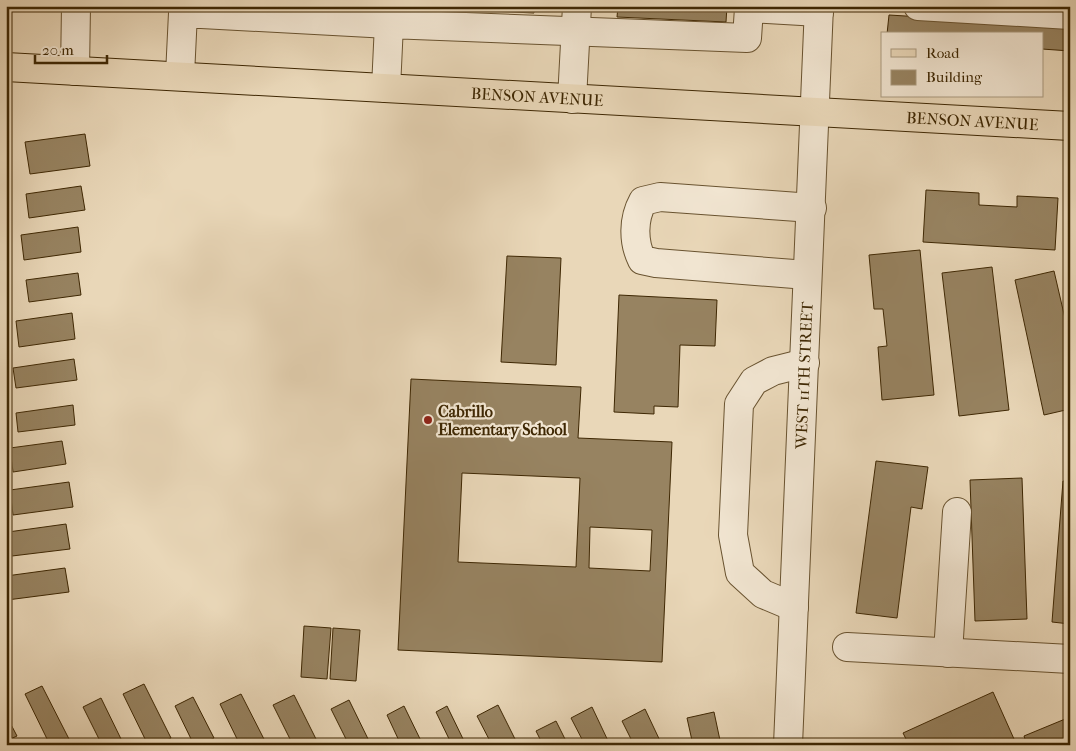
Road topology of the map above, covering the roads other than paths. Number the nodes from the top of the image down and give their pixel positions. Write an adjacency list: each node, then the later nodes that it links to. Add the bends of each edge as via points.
1 (76, 6): 11 (street)
2 (577, 6): 9 (street)
3 (918, 6): 7 (street)
4 (749, 7): 6 (street); 9 (street, via 747,38)
5 (183, 9): 8 (street); 12 (street)
6 (819, 9): 15 (street, WEST 11TH STREET)
7 (1070, 14)
8 (389, 15): 9 (street); 13 (street)
9 (576, 33): 14 (street)
10 (6, 67): 11 (main road, BENSON AVENUE)
11 (75, 70): 12 (main road, BENSON AVENUE)
12 (180, 75): 13 (main road, BENSON AVENUE)
13 (386, 88): 14 (main road, BENSON AVENUE)
14 (572, 99): 15 (main road, BENSON AVENUE)
15 (814, 112): 16 (main road, BENSON AVENUE); 17 (street, WEST 11TH STREET)
16 (1070, 126)
17 (812, 208): 18 (street, WEST 11TH STREET); 18 (street, via 660,197 643,201 637,212 636,246 642,260)
18 (807, 275): 19 (street, WEST 11TH STREET)
19 (805, 363): 21 (street, WEST 11TH STREET); 21 (street, via 774,371 754,381 738,404 733,535 740,573 763,594)
20 (957, 512): 23 (street)
21 (794, 607): 25 (street, WEST 11TH STREET)
22 (847, 648): 23 (street)
23 (948, 653): 24 (street)
24 (1070, 659)
25 (788, 745)

